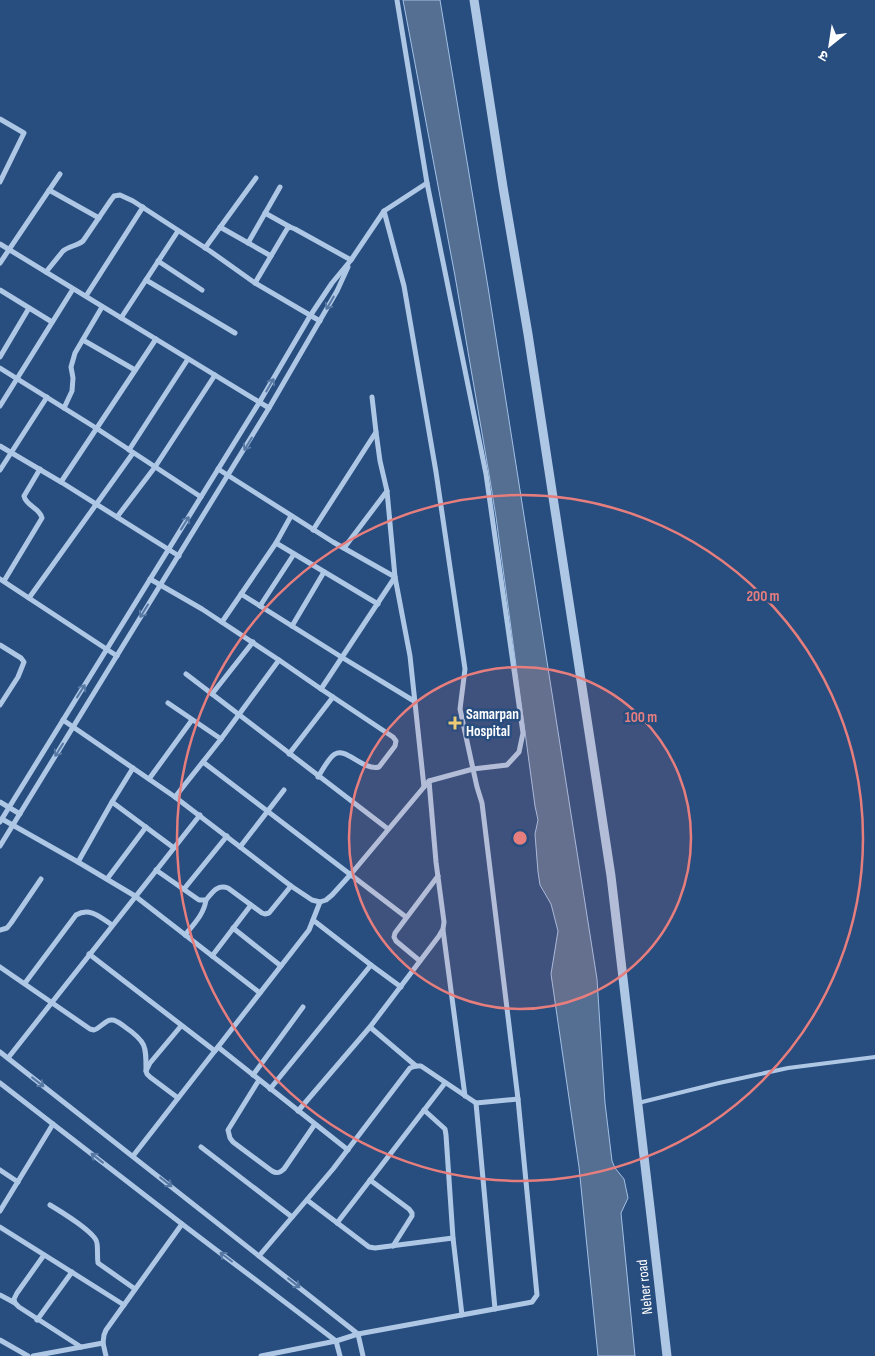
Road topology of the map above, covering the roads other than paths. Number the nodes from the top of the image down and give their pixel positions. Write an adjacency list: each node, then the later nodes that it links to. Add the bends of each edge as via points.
1 (397, 0): 7 (street)
2 (474, 0): 175 (street, Neher road, via 611,876)
3 (0, 119): 6 (street, via 24,133)
4 (60, 174): 9 (street)
5 (256, 178): 14 (street)
6 (0, 182)
7 (427, 183): 11 (street); 107 (street, via 486,474 522,733 519,752 507,765)
8 (280, 187): 12 (street)
9 (49, 190): 13 (street); 20 (street)
10 (142, 208): 13 (street, via 120,195 114,196); 16 (street); 31 (street)
11 (384, 211): 22 (street); 107 (street, via 404,286 436,472 465,668 460,709)
12 (265, 213): 15 (street); 17 (street)
13 (99, 218): 25 (street, via 84,241 63,251)
14 (220, 227): 17 (street); 19 (street)
15 (290, 227): 21 (street); 22 (street)
16 (178, 231): 19 (street); 23 (street)
17 (248, 243): 21 (street)
18 (0, 244): 20 (street)
19 (205, 248): 27 (street)
20 (9, 249): 24 (street); 25 (street)
21 (272, 256): 27 (street)
22 (352, 260): 34 (street); 36 (street, one-way to 36)
23 (158, 261): 26 (street); 30 (street)
24 (0, 263)
25 (46, 272): 28 (street)
26 (146, 280): 35 (street); 38 (street)
27 (255, 284): 34 (street)
28 (73, 288): 31 (street); 37 (street)
29 (0, 290): 33 (street)
30 (202, 290)
31 (86, 296): 32 (street)
32 (102, 306): 35 (street); 40 (street)
33 (30, 308): 37 (street); 41 (street)
34 (310, 316): 36 (street); 49 (street, one-way to 34)
35 (121, 318): 39 (street)
36 (320, 321): 52 (street)
37 (52, 322): 46 (street)
38 (235, 333)
39 (156, 339): 42 (street); 44 (street)
40 (83, 340): 44 (street); 51 (street, via 72,362 72,391)
41 (0, 358)
42 (188, 359): 45 (street); 57 (street)
43 (0, 368): 46 (street)
44 (135, 370): 53 (street)
45 (214, 375): 49 (street); 58 (street)
46 (17, 379): 47 (street); 50 (street)
47 (47, 397): 51 (street); 56 (street)
48 (372, 397): 54 (street)
49 (259, 403): 52 (street); 60 (street)
50 (0, 406)
51 (64, 408): 53 (street)
52 (269, 408): 62 (street, one-way to 62)
53 (96, 428): 57 (street); 63 (street)
54 (376, 432): 64 (street); 69 (street)
55 (0, 446): 56 (street)
56 (11, 452): 59 (street); 61 (street)
57 (131, 452): 58 (street); 66 (street)
58 (155, 467): 65 (street); 68 (street)
59 (40, 469): 63 (street); 77 (street, via 24,496 42,514 42,518)
60 (218, 469): 62 (street); 65 (street)
61 (0, 470)
62 (228, 476): 67 (street); 74 (street)
63 (61, 482): 66 (street)
64 (387, 491): 71 (street); 76 (street)
65 (201, 497): 72 (street, one-way to 65)
66 (97, 504): 68 (street); 81 (street)
67 (291, 516): 69 (street); 70 (street)
68 (117, 517): 72 (street)
69 (313, 530): 71 (street)
70 (276, 543): 73 (street); 80 (street)
71 (344, 548): 76 (street)
72 (168, 549): 74 (street); 78 (street)
73 (294, 554): 75 (street); 83 (street)
74 (180, 556): 79 (street)
75 (324, 572): 82 (street); 85 (street)
76 (395, 577): 82 (street); 96 (street, via 410,656)
77 (2, 580): 81 (street)
78 (150, 580): 79 (street); 88 (street)
79 (160, 586): 84 (street); 89 (street, one-way to 89)
80 (241, 594): 83 (street); 84 (street)
81 (29, 598): 88 (street)
82 (378, 604): 90 (street)
83 (260, 606): 85 (street)
84 (222, 622): 86 (street)
85 (292, 626): 90 (street)
86 (253, 642): 91 (street); 94 (street)
87 (0, 645): 98 (street, via 24,662)
88 (107, 649): 89 (street); 100 (street, one-way to 88)
89 (116, 656): 102 (street)
90 (343, 658): 93 (street); 96 (street)
91 (279, 660): 93 (street); 99 (street)
92 (186, 674): 94 (street)
93 (321, 689): 95 (street)
94 (212, 694): 99 (street)
95 (332, 697): 104 (street); 108 (street, via 396,741 379,767 370,768 340,752 335,753)
96 (414, 701): 111 (street)
97 (168, 703): 101 (street)
98 (0, 705)
99 (240, 715): 103 (street); 104 (street)
100 (63, 720): 102 (street); 116 (street)
101 (192, 720): 103 (street); 109 (street)
102 (74, 727): 106 (street); 118 (street, one-way to 118)
103 (221, 739): 105 (street)
104 (289, 754): 108 (street)
105 (203, 762): 113 (street); 117 (street)
106 (133, 768): 109 (street); 115 (street)
107 (473, 769): 110 (street); 173 (street, via 482,803)
108 (318, 777): 123 (street)
109 (149, 779): 113 (street)
110 (429, 781): 111 (street); 131 (street)
111 (424, 786): 123 (street)
112 (284, 790): 117 (street)
113 (175, 796): 119 (street)
114 (0, 802): 116 (street)
115 (112, 802): 122 (street); 128 (street)
116 (9, 807): 118 (street); 120 (street)
117 (268, 810): 126 (street); 130 (street)
118 (20, 814): 121 (street)
119 (200, 815): 124 (street); 127 (street)
120 (1, 820): 121 (street)
121 (13, 825): 125 (street); 128 (street)
122 (146, 827): 127 (street); 133 (street)
123 (388, 829): 130 (street)
124 (227, 836): 126 (street); 135 (street)
125 (0, 846)
126 (240, 846): 134 (street)
127 (174, 848): 129 (street)
128 (78, 862): 133 (street)
129 (156, 870): 135 (street); 136 (street)
130 (351, 874): 138 (street, via 332,895); 140 (street)
131 (438, 876): 140 (street); 144 (street)
132 (41, 879): 145 (street, via 11,924)
133 (107, 879): 136 (street)
134 (290, 886): 138 (street); 139 (street, via 269,913 262,913)
135 (184, 889): 137 (street, via 199,900)
136 (135, 896): 142 (street); 146 (street)
137 (206, 900): 139 (street, via 216,889 224,887); 146 (street, via 200,916)
138 (320, 902): 141 (street)
139 (251, 905): 143 (street)
140 (406, 917): 149 (street, via 394,932 394,937)
141 (313, 920): 150 (street); 151 (street)
142 (112, 925): 147 (street); 153 (street, via 91,912 76,915)
143 (233, 928): 148 (street); 151 (street)
144 (443, 929): 149 (street); 171 (street)
145 (0, 930)
146 (185, 935): 148 (street)
147 (89, 954): 156 (street); 158 (street)
148 (212, 956): 155 (street)
149 (420, 961): 154 (street)
150 (371, 965): 154 (street); 170 (street)
151 (281, 966): 155 (street)
152 (0, 967): 153 (street)
153 (25, 983): 156 (street)
154 (402, 986): 159 (street)
155 (260, 993): 160 (street)
156 (52, 1002): 163 (street); 165 (street, via 90,1029 115,1020 133,1032 145,1046)
157 (303, 1007): 166 (street)
158 (182, 1026): 160 (street); 165 (street)
159 (370, 1027): 164 (street); 177 (street)
160 (216, 1049): 166 (street); 172 (street)
161 (0, 1052): 163 (street)
162 (875, 1057): 175 (lane, via 788,1068)
163 (8, 1058): 182 (street, one-way to 182)
164 (416, 1066): 169 (street); 181 (street, via 410,1068)
165 (146, 1071): 172 (street)
166 (253, 1075): 167 (street)
167 (259, 1080): 170 (street); 179 (street, via 228,1130 233,1142 272,1172 279,1173)
168 (0, 1083): 178 (street)
169 (446, 1083): 171 (street); 176 (street)
170 (270, 1089): 177 (street)
171 (465, 1096): 174 (street)
172 (178, 1098): 182 (street)
173 (518, 1099): 174 (street); 202 (street, via 537,1295 532,1302)
174 (476, 1103): 202 (street)
175 (638, 1103): 216 (street, Neher road)
176 (424, 1110): 184 (street); 193 (street, via 445,1130)
177 (298, 1111): 179 (street)
178 (54, 1124): 185 (street); 191 (street, one-way to 178)
179 (315, 1124): 181 (street)
180 (201, 1147): 189 (street)
181 (348, 1150): 186 (street)
182 (133, 1156): 196 (street, one-way to 196)
183 (0, 1170): 185 (street)
184 (370, 1180): 190 (street); 194 (street, via 412,1213)
185 (18, 1182): 188 (street)
186 (307, 1200): 189 (street); 190 (street)
187 (50, 1205): 198 (street, via 94,1237 98,1263)
188 (0, 1211)
189 (292, 1217): 196 (street)
190 (337, 1223): 194 (street, via 369,1247)
191 (182, 1224): 198 (street); 207 (street, one-way to 191)
192 (0, 1227): 195 (street)
193 (452, 1238): 194 (street); 203 (street)
194 (393, 1246)
195 (44, 1255): 197 (street); 200 (street, via 17,1293)
196 (260, 1256): 205 (street, one-way to 205)
197 (72, 1272): 201 (street); 204 (street)
198 (135, 1289): 201 (street)
199 (0, 1295): 200 (street)
200 (15, 1303): 204 (street)
201 (124, 1305): 208 (street, via 106,1330)
202 (495, 1309): 203 (street)
203 (462, 1315): 205 (street)
204 (37, 1320): 209 (street)
205 (358, 1334): 207 (street); 215 (street)
206 (0, 1340): 210 (street)
207 (336, 1341): 213 (street); 214 (street)
208 (103, 1344): 209 (street); 212 (street)
209 (81, 1347): 211 (street)
210 (28, 1356)
211 (33, 1356)
212 (106, 1356)
213 (261, 1356)
214 (340, 1356)
215 (363, 1356)
216 (667, 1356)

